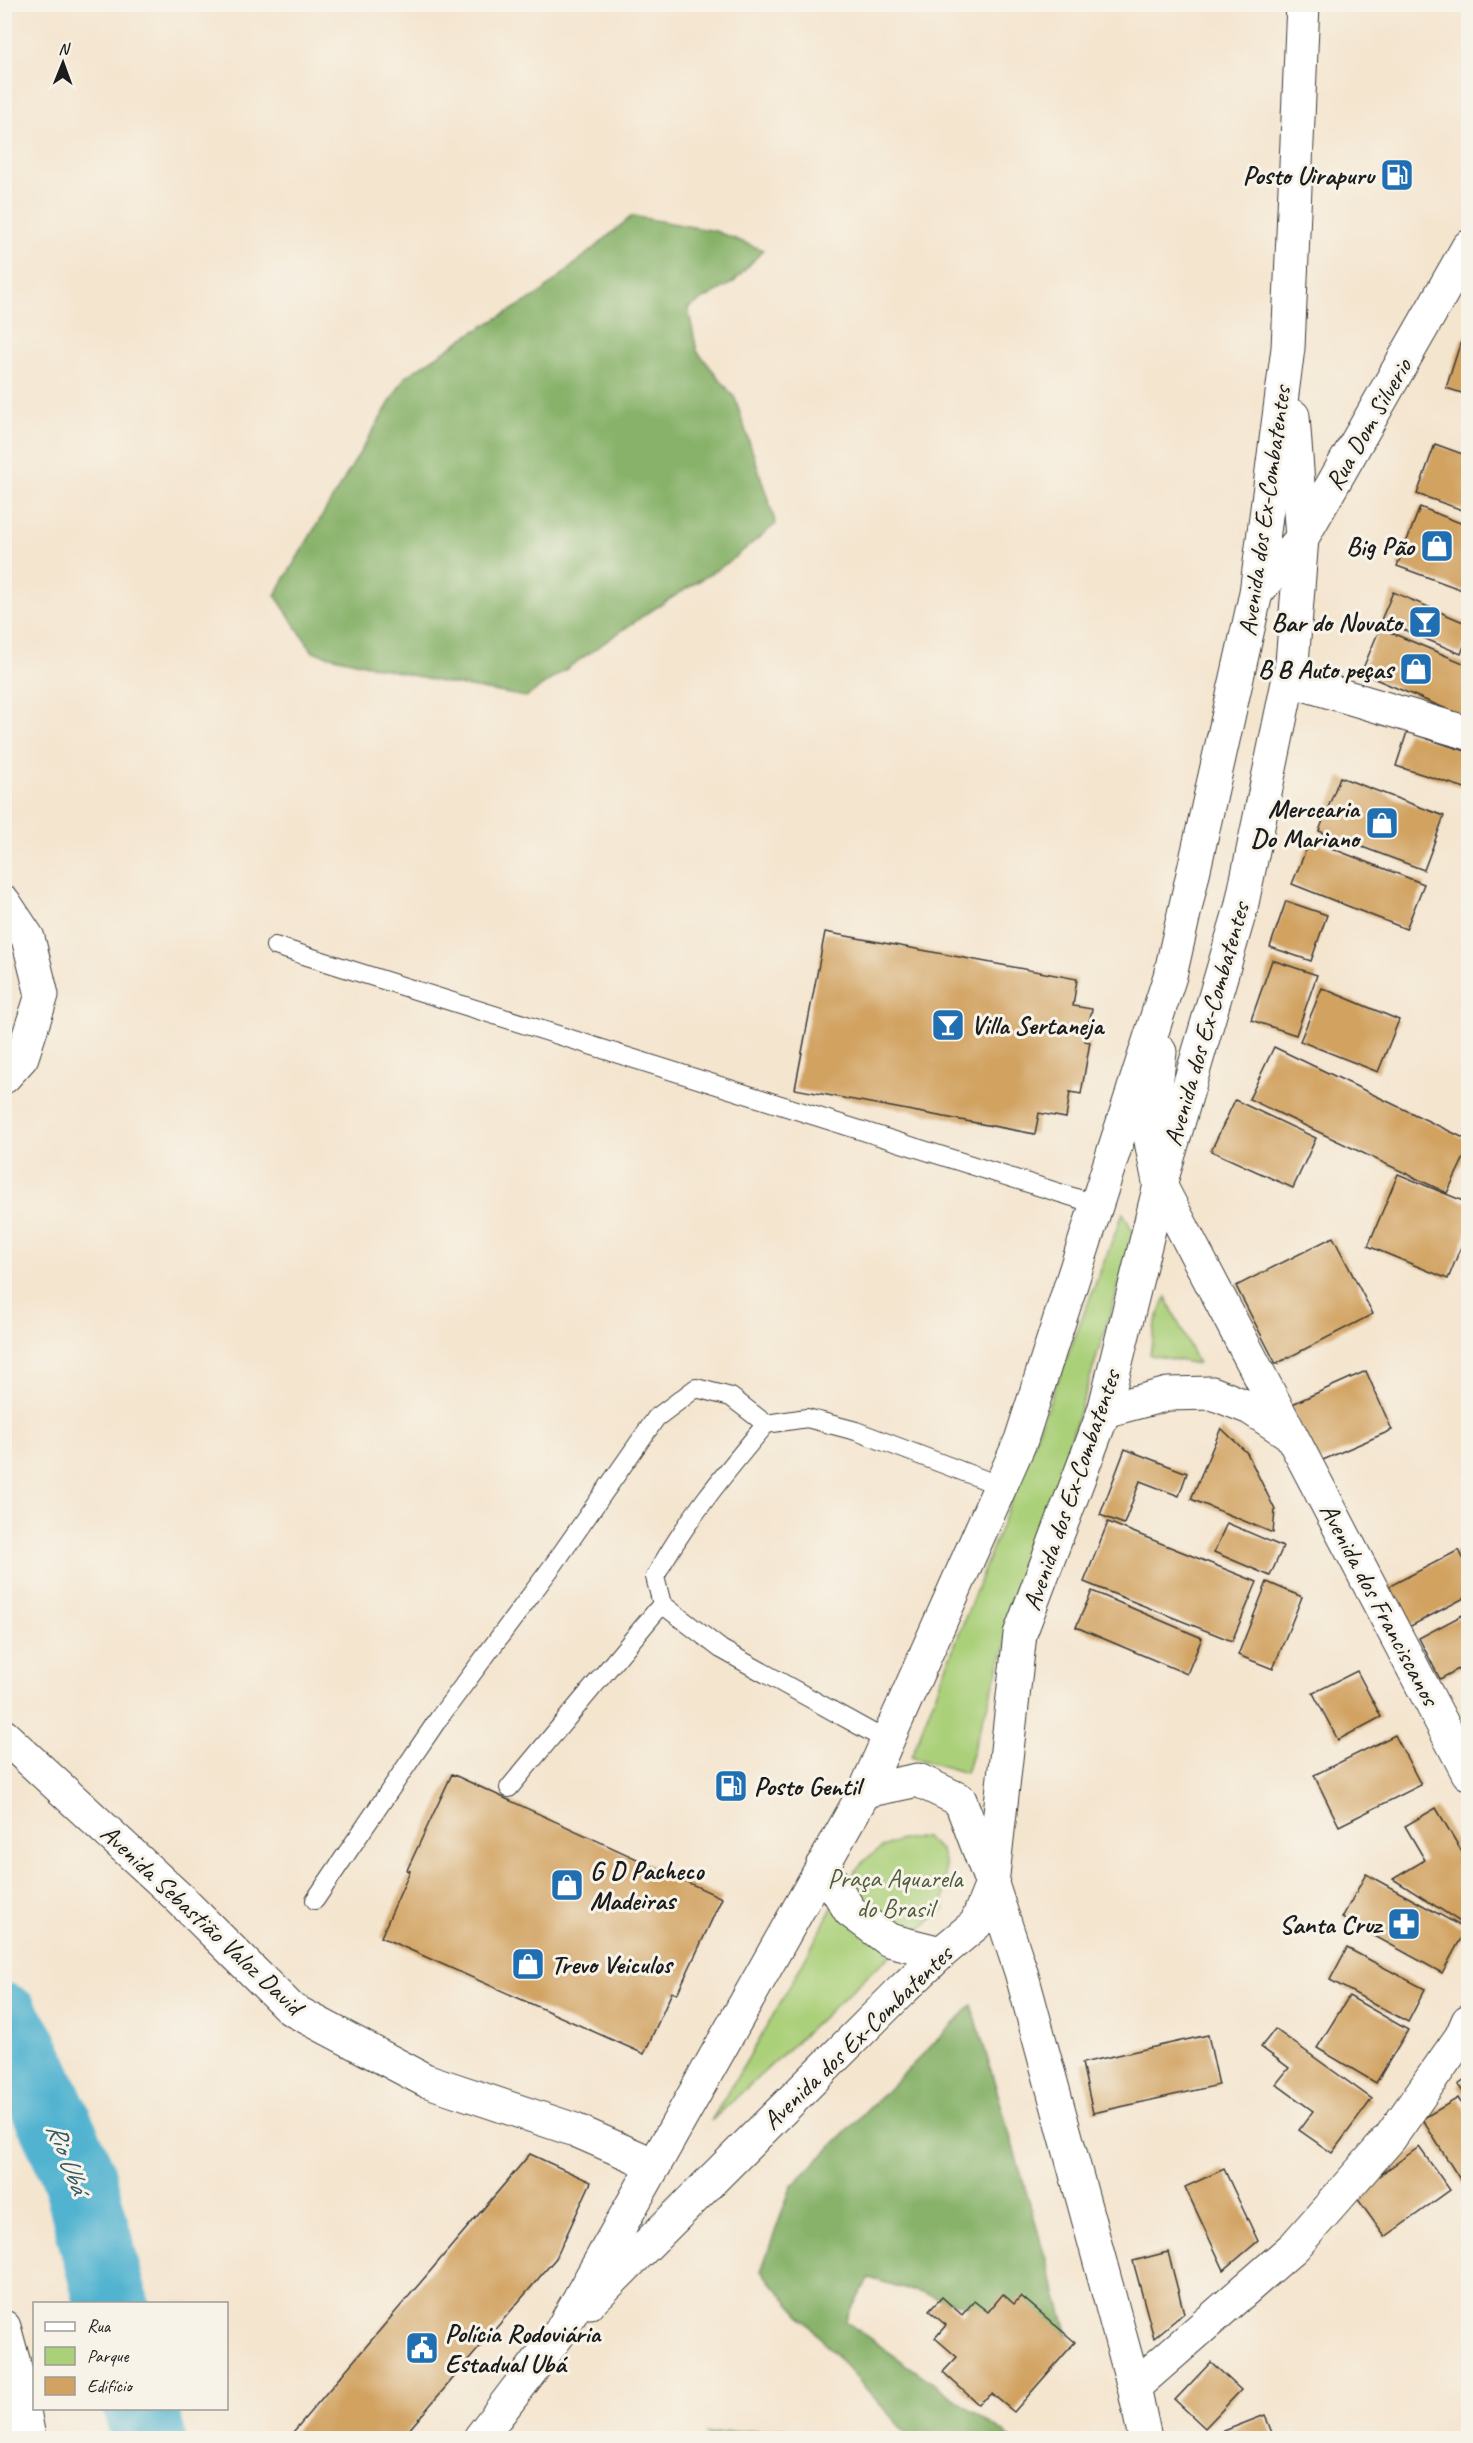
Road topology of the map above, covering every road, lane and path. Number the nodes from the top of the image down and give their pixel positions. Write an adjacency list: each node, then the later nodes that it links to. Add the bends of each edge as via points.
1 (1303, 4): 3 (main road, Avenida dos Ex-Combatentes)
2 (1468, 247): 4 (main road, Rua Dom Silverio)
3 (1288, 348): 4 (main road, Avenida dos Ex-Combatentes); 5 (main road, Avenida dos Ex-Combatentes)
4 (1302, 538): 5 (main road, Rua Dom Silverio); 6 (main road, Avenida dos Ex-Combatentes)
5 (1256, 593): 10 (main road, Avenida dos Ex-Combatentes)
6 (1290, 680): 7 (main road); 12 (main road, Avenida dos Ex-Combatentes, via 1241,908)
7 (1468, 733)
8 (4, 902): 11 (main road, via 28,938 42,995 22,1057)
9 (276, 946): 13 (lane)
10 (1170, 976): 12 (main road, via 1150,1136); 13 (main road, Avenida dos Ex-Combatentes)
11 (4, 1077)
12 (1160, 1185): 14 (main road, Avenida dos Ex-Combatentes); 16 (main road, Avenida dos Franciscanos)
13 (1095, 1203): 17 (main road, Avenida dos Ex-Combatentes, via 1021,1440)
14 (1104, 1411): 16 (main road, Avenida dos Franciscanos, via 1168,1394 1212,1393 1250,1408); 25 (main road, Avenida dos Ex-Combatentes, via 1020,1634)
15 (766, 1424): 17 (lane, via 807,1418 856,1431); 18 (lane, via 672,1546 655,1577); 26 (lane, via 731,1397 696,1388 656,1418 439,1718)
16 (1291, 1436): 21 (main road, Avenida dos Franciscanos)
17 (1001, 1486): 20 (main road, Avenida dos Ex-Combatentes)
18 (662, 1604): 20 (lane, via 721,1649); 22 (lane)
19 (4, 1736): 29 (main road, Avenida Sebastião Valoz David, via 177,1896 291,2009 425,2080 574,2130)
20 (886, 1741): 23 (main road, Avenida dos Ex-Combatentes)
21 (1468, 1773)
22 (510, 1788)
23 (865, 1791): 24 (main road, Avenida dos Ex-Combatentes); 25 (main road, via 918,1780 960,1800)
24 (822, 1866): 27 (main road, via 850,1911 889,1940); 29 (main road, Avenida dos Ex-Combatentes)
25 (992, 1884): 27 (main road, Avenida dos Ex-Combatentes, via 976,1924); 32 (main road, via 1021,1972)
26 (315, 1900)
27 (940, 1953): 31 (main road, Avenida dos Ex-Combatentes)
28 (1468, 2021): 32 (main road, via 1461,2037 1390,2138 1294,2247)
29 (655, 2165): 31 (main road, Avenida dos Ex-Combatentes)
30 (5, 2331): 33 (main road)
31 (561, 2331): 34 (main road, Avenida dos Ex-Combatentes)
32 (1134, 2387): 35 (main road)
33 (29, 2439)
34 (480, 2439)
35 (1145, 2439)

